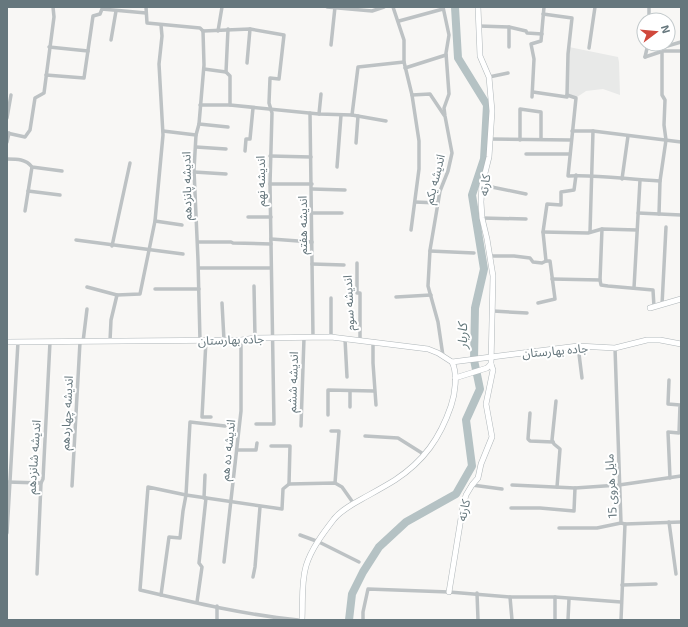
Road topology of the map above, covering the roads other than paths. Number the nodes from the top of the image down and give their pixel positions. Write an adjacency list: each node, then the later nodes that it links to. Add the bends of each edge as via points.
1 (53, 7): 27 (street)
2 (146, 7): 14 (street)
3 (222, 7): 23 (street)
4 (327, 7): 11 (street)
5 (384, 7): 11 (street, via 372,11)
6 (393, 7): 16 (street)
7 (478, 7): 18 (street, کارته)
8 (544, 7): 15 (street)
9 (595, 7): 29 (street)
10 (102, 8): 13 (street); 30 (street, via 100,14 93,16)
11 (335, 8): 26 (street)
12 (443, 8): 16 (street); 34 (street, اندیشه یکم, via 449,35)
13 (116, 11): 14 (street); 25 (street)
14 (146, 13): 17 (street, via 147,23)
15 (543, 14): 24 (street); 46 (street, via 572,18)
16 (399, 21): 36 (street, via 404,40)
17 (161, 25): 22 (street, via 200,28); 63 (street, via 160,102)
18 (479, 26): 19 (street); 42 (street, کارته, via 480,56)
19 (509, 27): 24 (street, via 527,33); 28 (street)
20 (228, 29): 21 (street); 23 (street); 39 (street)
21 (250, 29): 35 (street); 52 (street, اندیشه نهم, via 284,35 280,79 270,78)
22 (203, 31): 23 (street); 38 (street, اندیشه پانزدهم)
23 (218, 31)
24 (542, 34): 43 (street, via 541,41 531,44 534,59)
25 (110, 40)
26 (331, 45)
27 (49, 47): 30 (street); 41 (street)
28 (509, 47)
29 (590, 48)
30 (88, 51): 41 (street, via 84,78)
31 (646, 52): 32 (street, via 645,57)
32 (656, 52)
33 (662, 52): 73 (street)
34 (446, 56): 37 (street); 58 (street, اندیشه یکم, via 449,94 444,108)
35 (247, 62)
36 (404, 62): 37 (street); 56 (street, via 358,68)
37 (406, 68): 45 (street)
38 (204, 69): 39 (street); 49 (street, اندیشه پانزدهم)
39 (226, 72): 50 (street, via 230,76)
40 (508, 72): 42 (street)
41 (46, 74): 66 (street, via 44,93 35,98 30,130 25,137)
42 (488, 76): 69 (street, کارته, via 492,111)
43 (533, 92): 46 (street); 48 (street)
44 (321, 94): 54 (street)
45 (412, 94): 58 (street, via 430,94); 104 (street, via 419,141)
46 (567, 95): 64 (street, via 576,98)
47 (11, 96): 59 (street)
48 (532, 97)
49 (200, 104): 50 (street); 61 (street, اندیشه پانزدهم)
50 (230, 105): 51 (street)
51 (253, 108): 52 (street); 79 (street, via 250,139 246,139)
52 (271, 110): 53 (street); 82 (street, اندیشه نهم)
53 (310, 113): 54 (street); 83 (street, اندیشه هفتم)
54 (319, 114): 55 (street)
55 (341, 115): 56 (street); 87 (street)
56 (352, 115): 57 (street)
57 (358, 116): 60 (street); 76 (street)
58 (445, 116): 105 (street, اندیشه یکم, via 452,153)
59 (7, 118)
60 (386, 121)
61 (199, 124): 62 (street); 67 (street, اندیشه پانزدهم)
62 (228, 127)
63 (163, 131): 67 (street); 116 (street)
64 (572, 131): 65 (street); 72 (street)
65 (593, 131): 68 (street); 92 (street)
66 (8, 133): 74 (street)
67 (196, 135): 77 (street, اندیشه پانزدهم)
68 (628, 136): 73 (street); 93 (street)
69 (490, 139): 71 (street); 98 (street, کارته, via 489,157)
70 (541, 139): 71 (street); 71 (street, via 541,112 520,109); 72 (street)
71 (520, 140)
72 (571, 140): 81 (street)
73 (666, 140): 75 (street); 95 (street)
74 (7, 142)
75 (681, 142)
76 (356, 143)
77 (196, 147): 78 (street); 89 (street, اندیشه پانزدهم)
78 (226, 150)
79 (245, 151)
80 (526, 154): 81 (street)
81 (570, 154): 91 (street, via 568,176)
82 (270, 156): 83 (street); 96 (street, اندیشه نهم)
83 (311, 157): 97 (street, اندیشه هفتم)
84 (7, 159): 86 (street, via 19,159)
85 (130, 163): 129 (street)
86 (32, 167): 88 (street); 101 (street)
87 (337, 167)
88 (62, 171)
89 (194, 172): 90 (street); 126 (street, اندیشه پانزدهم)
90 (226, 174)
91 (576, 175): 92 (street); 122 (street, via 574,190 561,192 561,205 547,204)
92 (592, 175): 93 (street); 123 (street)
93 (622, 179): 94 (street)
94 (640, 180): 95 (street); 109 (street)
95 (660, 181): 110 (street)
96 (270, 184): 97 (street); 113 (street, اندیشه نهم)
97 (312, 184): 99 (street, اندیشه هفتم)
98 (482, 185): 102 (street); 114 (street, کارته)
99 (312, 189): 100 (street); 107 (street, اندیشه هفتم)
100 (345, 190)
101 (28, 191): 103 (street); 106 (street)
102 (526, 194)
103 (60, 195)
104 (415, 202): 105 (street); 120 (street)
105 (438, 203): 131 (street, اندیشه یکم)
106 (25, 211)
107 (312, 213): 108 (street); 127 (street, اندیشه هفتم)
108 (342, 213)
109 (638, 213): 110 (street); 121 (street)
110 (659, 214): 111 (street)
111 (681, 215)
112 (248, 216): 113 (street)
113 (271, 217): 124 (street, اندیشه نهم)
114 (482, 218): 115 (street); 134 (street, کارته)
115 (526, 219)
116 (155, 221): 117 (street); 130 (street)
117 (182, 225)
118 (666, 227): 155 (street)
119 (602, 229): 121 (street); 123 (street); 142 (street)
120 (411, 230)
121 (638, 230): 145 (street)
122 (543, 232): 123 (street); 135 (street)
123 (590, 232)
124 (271, 239): 127 (street); 128 (street, اندیشه نهم)
125 (76, 240): 129 (street)
126 (198, 242): 128 (street); 139 (street, اندیشه پانزدهم)
127 (312, 242): 137 (street, اندیشه هفتم)
128 (271, 244): 140 (street, اندیشه نهم)
129 (112, 246): 130 (street)
130 (149, 249): 133 (street); 148 (street, via 140,294)
131 (430, 251): 132 (street); 149 (street, اندیشه یکم, via 428,286)
132 (474, 253)
133 (183, 254)
134 (490, 256): 135 (street, via 530,258 533,262 542,263); 158 (street, کارته, via 493,276)
135 (546, 261): 141 (street, via 550,262)
136 (357, 263): 171 (street, اندیشه سوم, via 356,293 360,293)
137 (312, 264): 138 (street); 164 (street, اندیشه هفتم)
138 (344, 265)
139 (198, 268): 140 (street); 147 (street, اندیشه پانزدهم)
140 (271, 268): 160 (street, اندیشه نهم)
141 (552, 279): 142 (street); 154 (street, via 555,299)
142 (600, 280): 145 (street, via 601,285)
143 (254, 286): 162 (street)
144 (87, 287): 148 (street)
145 (634, 288): 156 (street, via 653,290)
146 (155, 289): 147 (street)
147 (199, 289): 170 (street, اندیشه پانزدهم)
148 (116, 294): 169 (street)
149 (431, 295): 150 (street); 180 (street, اندیشه یکم)
150 (396, 297)
151 (331, 298): 161 (street)
152 (681, 299): 155 (street)
153 (222, 303): 167 (street)
154 (538, 303)
155 (662, 305): 156 (street)
156 (652, 308)
157 (87, 309): 175 (street, اندیشه چهاردهم)
158 (492, 311): 159 (street); 181 (street, کارته)
159 (527, 313)
160 (273, 337): 162 (street, جاده بهارستان); 163 (street, جاده بهارستان); 197 (street, اندیشه نهم, via 274,424)
161 (331, 337): 164 (street, جاده بهارستان); 165 (street, جاده بهارستان)
162 (255, 338): 168 (street, جاده بهارستان)
163 (304, 338): 164 (street, جاده بهارستان); 199 (street, اندیشه ششم)
164 (313, 338)
165 (345, 338): 171 (street, جاده بهارستان); 185 (street)
166 (206, 340): 167 (street, جاده بهارستان); 170 (street, جاده بهارستان); 196 (street, via 202,417)
167 (224, 340): 168 (street, جاده بهارستان)
168 (240, 340): 205 (street, اندیشه ده هم, via 241,411)
169 (110, 341): 170 (street, جاده بهارستان); 175 (street, جاده بهارستان)
170 (200, 341)
171 (360, 341): 176 (street, جاده بهارستان)
172 (7, 342): 173 (street, جاده بهارستان)
173 (18, 342): 174 (street, جاده بهارستان); 210 (street)
174 (50, 342): 175 (street, جاده بهارستان); 211 (street, اندیشه شانزدهم)
175 (82, 342): 217 (street, اندیشه چهاردهم)
176 (373, 342): 180 (street, جاده بهارستان, via 428,349); 189 (street)
177 (681, 344): 179 (street, جاده بهارستان, via 647,340)
178 (578, 346): 179 (street, جاده بهارستان); 181 (street, جاده بهارستان); 186 (street)
179 (615, 348): 216 (street, مایل هروی 15)
180 (443, 356): 182 (street, جاده بهارستان)
181 (491, 357): 182 (street, جاده بهارستان); 183 (street, کارته)
182 (452, 362): 184 (street)
183 (489, 366): 184 (street, via 471,374); 214 (street, کارته, via 493,370 486,404 492,437 478,478)
184 (455, 375): 206 (street, via 448,414)
185 (347, 377)
186 (582, 378)
187 (669, 380): 192 (street, via 668,404)
188 (350, 391): 189 (street); 193 (street); 195 (street, via 328,390)
189 (374, 391): 191 (street)
190 (556, 401): 202 (street)
191 (376, 405)
192 (680, 405): 209 (street, via 679,433 668,432)
193 (350, 407)
194 (530, 413): 202 (street, via 528,439)
195 (328, 415)
196 (211, 417)
197 (256, 424)
198 (225, 426): 221 (street, via 190,422)
199 (301, 426)
200 (331, 432): 213 (street, via 339,431)
201 (365, 436): 206 (street, via 398,438)
202 (553, 442): 218 (street, via 560,449)
203 (257, 443): 205 (street, via 256,450)
204 (271, 446): 212 (street, via 290,446)
205 (237, 450): 223 (street, اندیشه ده هم)
206 (425, 455): 224 (street, via 396,480)
207 (205, 475): 222 (street)
208 (681, 476): 209 (street)
209 (670, 478): 216 (street)
210 (8, 482): 211 (street); 231 (street)
211 (41, 483): 236 (street, اندیشه شانزدهم)
212 (289, 484): 213 (street); 225 (street, via 283,489 282,509)
213 (335, 484): 224 (street, via 342,487)
214 (472, 485): 220 (street); 241 (street, کارته, via 463,506)
215 (512, 485): 218 (street)
216 (619, 485): 219 (street); 229 (street, مایل هروی 15)
217 (72, 486)
218 (557, 487): 219 (street)
219 (576, 488): 226 (street, via 574,511)
220 (502, 489)
221 (186, 495): 222 (street); 243 (street, via 180,538 169,537); 243 (street, via 148,488 140,590)
222 (205, 498): 223 (street); 247 (street, via 199,563 202,568)
223 (231, 502): 225 (street); 234 (street, اندیشه ده هم)
224 (354, 504): 233 (street, via 335,518)
225 (260, 507): 238 (street)
226 (511, 508)
227 (669, 522): 228 (street); 229 (street); 237 (street)
228 (681, 522)
229 (623, 523): 230 (street, via 597,528); 240 (street, مایل هروی 15)
230 (559, 528)
231 (7, 533)
232 (300, 535): 233 (street)
233 (319, 542): 235 (street); 252 (street, via 305,573)
234 (224, 562)
235 (359, 562)
236 (37, 574)
237 (676, 574)
238 (253, 577)
239 (656, 584): 240 (street)
240 (622, 585): 248 (street, مایل هروی 15)
241 (449, 592): 242 (street); 253 (street, via 368,589 363,612)
242 (477, 594): 244 (street); 254 (street)
243 (161, 595): 247 (street)
244 (510, 597): 245 (street); 255 (street)
245 (555, 597): 246 (street); 256 (street)
246 (569, 599): 248 (street); 257 (street)
247 (197, 602): 249 (street)
248 (621, 602): 258 (street, مایل هروی 15)
249 (217, 606): 250 (street); 251 (street)
250 (217, 620)
251 (298, 620)
252 (302, 620)
253 (364, 620)
254 (478, 620)
255 (512, 620)
256 (555, 620)
257 (568, 620)
258 (621, 620)

